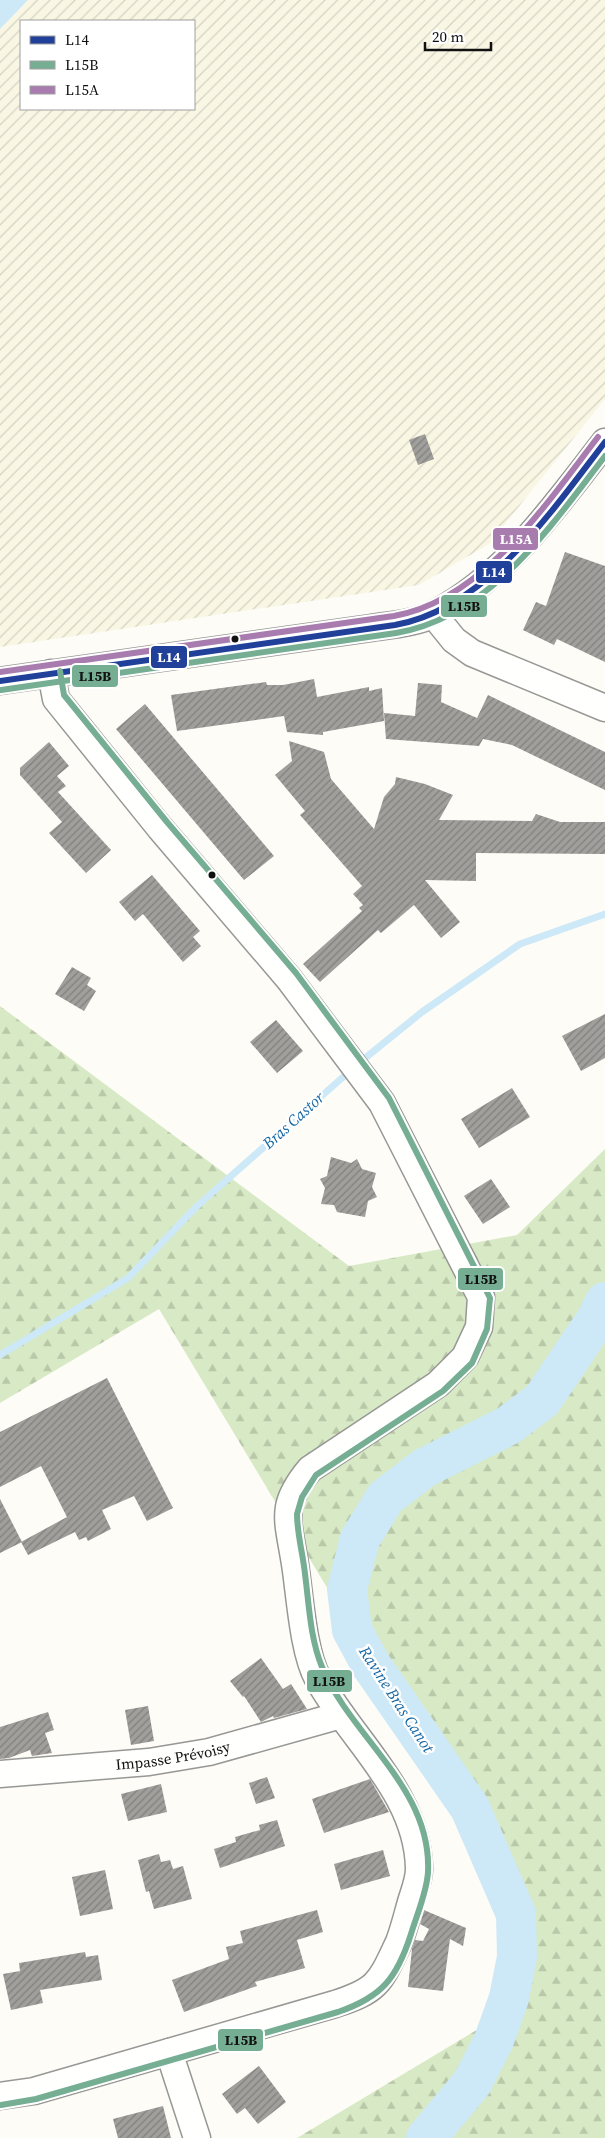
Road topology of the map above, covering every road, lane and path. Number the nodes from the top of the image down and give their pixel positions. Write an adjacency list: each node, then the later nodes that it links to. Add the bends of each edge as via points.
1 (605, 442): 2 (street, via 531,537 482,581)
2 (433, 614): 3 (street, via 404,623); 5 (street, via 454,640 472,653)
3 (51, 673): 4 (street); 6 (street, via 56,699 288,979 382,1103 481,1297 479,1327 465,1357 438,1384 310,1469 294,1488 289,1502 308,1648 316,1677)
4 (0, 681)
5 (605, 708)
6 (341, 1715): 7 (street, Impasse Prévoisy, via 200,1753 149,1762); 8 (street, via 387,1776 412,1825 416,1847 419,1871 403,1932 382,1978 362,1995)
7 (0, 1774)
8 (169, 2052): 9 (street, via 34,2091); 10 (street)
9 (0, 2096)
10 (197, 2138)

